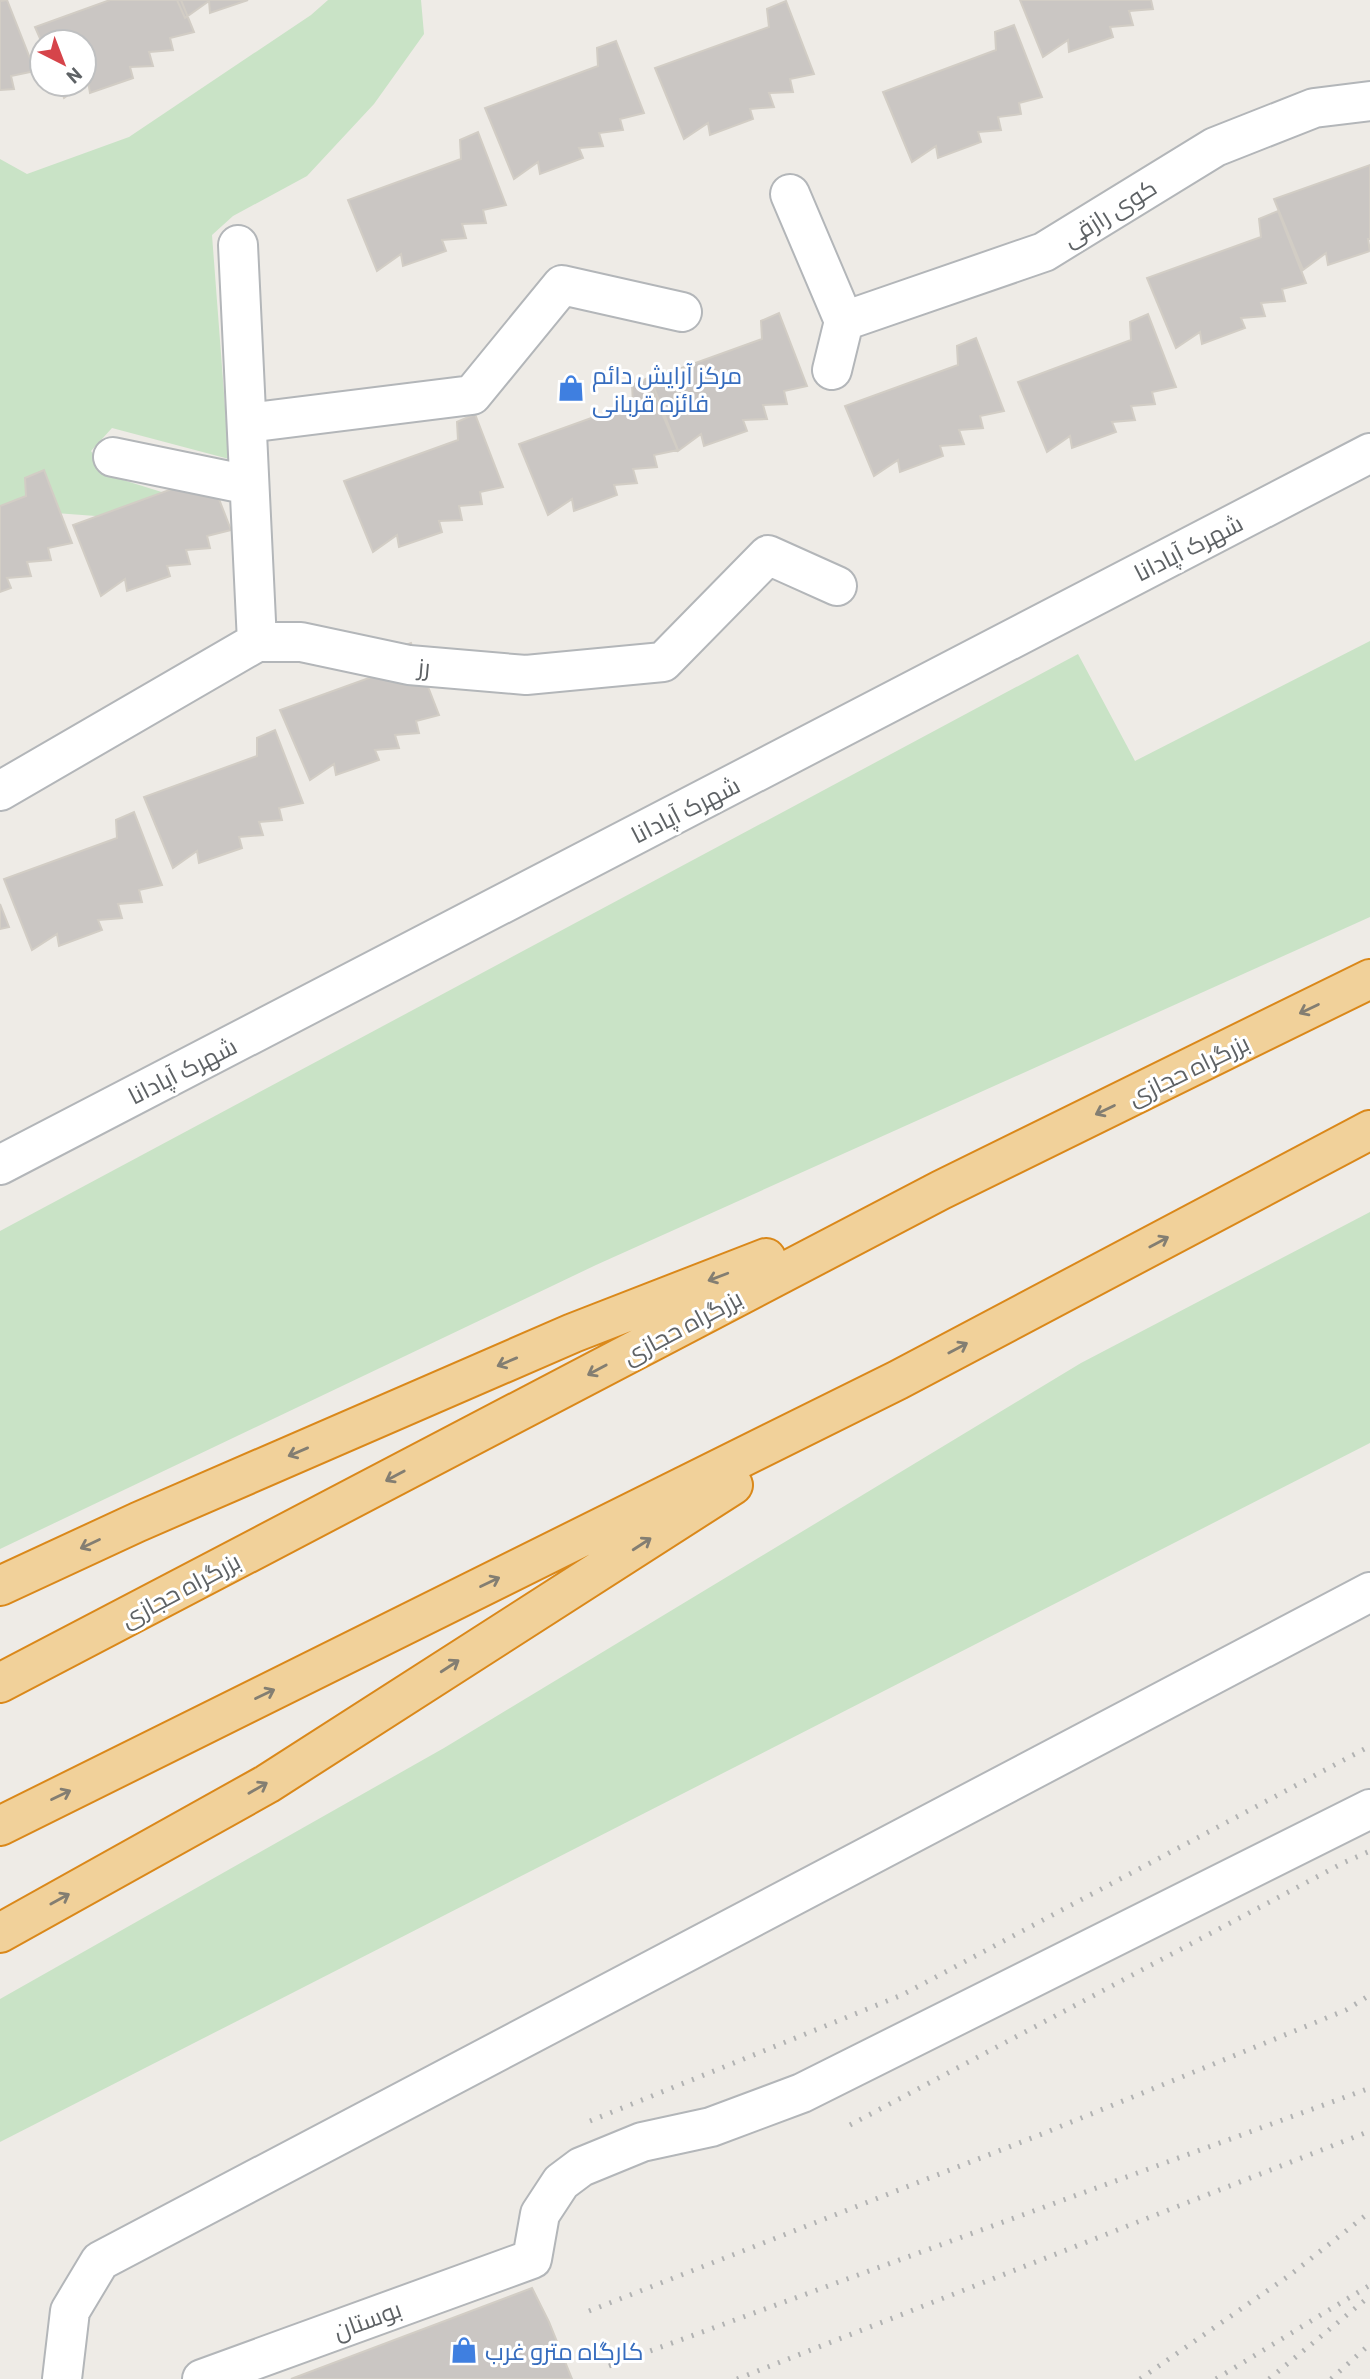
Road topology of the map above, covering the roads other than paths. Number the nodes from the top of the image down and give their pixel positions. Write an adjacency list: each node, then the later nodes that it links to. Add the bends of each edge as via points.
1 (1370, 101): 5 (street, کوی رازقی, via 1314,108 1214,148 1044,252)
2 (790, 194): 5 (street)
3 (238, 245): 7 (street)
4 (682, 312): 7 (street, via 562,285 471,395)
5 (844, 321): 6 (street)
6 (832, 370)
7 (247, 423): 10 (street)
8 (1370, 453): 16 (street, شهرک آپادانا)
9 (113, 457): 10 (street)
10 (249, 485): 12 (street)
11 (837, 586): 12 (street, رز, via 768,555 663,662 526,675 409,666 301,642)
12 (257, 642): 13 (street)
13 (0, 792)
14 (1370, 979): 17 (highway, بزرگراه حجازی, one-way to 17)
15 (1370, 1130): 18 (highway, one-way to 15)
16 (0, 1165)
17 (941, 1190): 19 (highway, one-way to 19, via 573,1333); 21 (highway, بزرگراه حجازی, one-way to 21)
18 (898, 1380): 23 (highway, one-way to 18); 24 (highway, one-way to 18, via 267,1784)
19 (0, 1586)
20 (1370, 1592): 25 (street, via 100,2261 70,2311)
21 (0, 1683)
22 (1370, 1809): 26 (street, بوستان, via 802,2093 711,2127 642,2142 581,2167 561,2182 540,2214 532,2259)
23 (0, 1826)
24 (0, 1933)
25 (62, 2379)
26 (202, 2379)

